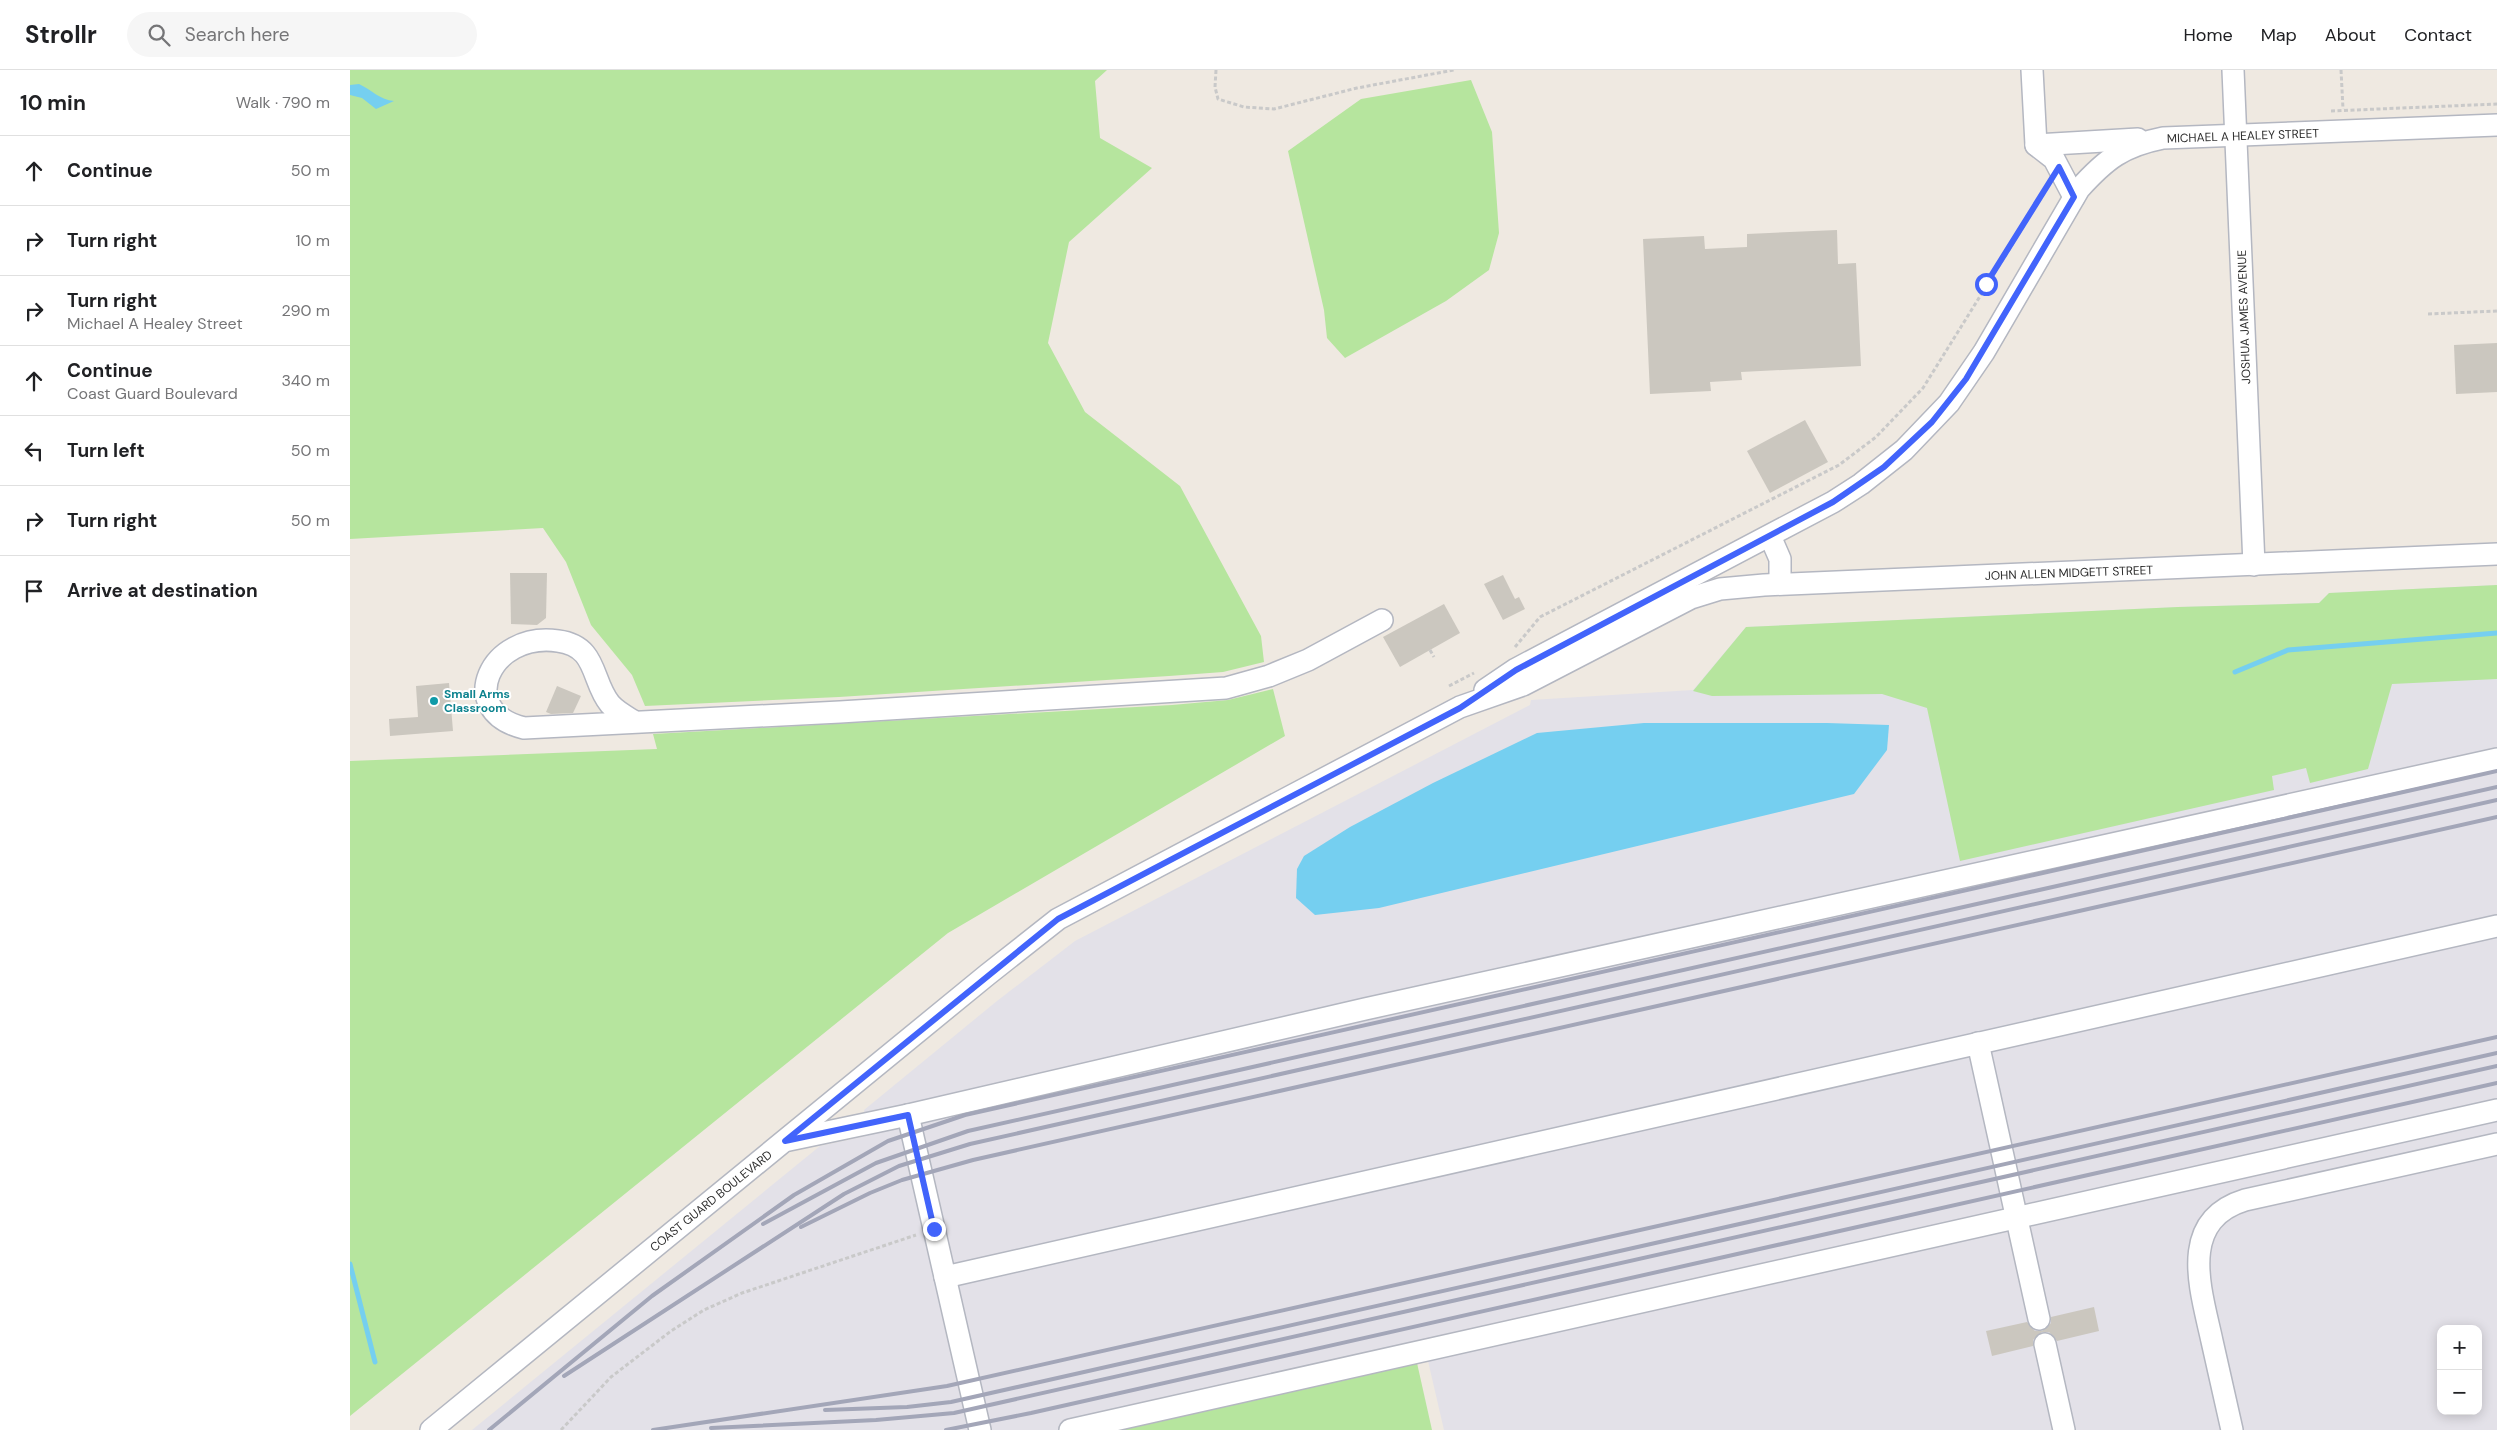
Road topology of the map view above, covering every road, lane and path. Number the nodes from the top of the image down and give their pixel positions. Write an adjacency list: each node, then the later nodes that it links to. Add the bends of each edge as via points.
1 (1216, 70): 2 (path, via 1218,99 1244,107 1274,109 1357,88)
2 (1454, 70)
3 (2032, 70): 12 (street)
4 (2233, 70): 10 (street, JOSHUA JAMES AVENUE)
5 (2341, 70): 7 (path)
6 (2497, 104): 7 (path)
7 (2343, 109): 8 (path)
8 (2328, 112)
9 (2497, 125): 10 (street, MICHAEL A HEALEY STREET)
10 (2237, 135): 11 (street, MICHAEL A HEALEY STREET); 19 (street, JOSHUA JAMES AVENUE)
11 (2163, 138): 12 (street); 14 (street, MICHAEL A HEALEY STREET, via 2130,146 2116,154 2092,174)
12 (2036, 144): 13 (street)
13 (2059, 167): 14 (street); 24 (path, via 1944,358 1923,388 1876,437 1839,465 1540,616)
14 (2074, 197): 17 (street, MICHAEL A HEALEY STREET, via 1984,352 1932,422 1904,450 1861,484)
15 (2497, 311): 16 (path)
16 (2428, 314)
17 (1770, 536): 20 (street, via 1780,559); 24 (street, MICHAEL A HEALEY STREET)
18 (2497, 554): 19 (street, JOHN ALLEN MIDGETT STREET)
19 (2254, 565): 20 (street, JOHN ALLEN MIDGETT STREET)
20 (1780, 584): 24 (street, JOHN ALLEN MIDGETT STREET, via 1706,592 1649,621)
21 (1382, 620): 25 (street, via 1308,660 1269,676 1226,688)
22 (1430, 650): 23 (path)
23 (1434, 657)
24 (1518, 668): 31 (street, COAST GUARD BOULEVARD, via 1460,708 1058,919)
25 (635, 722): 25 (street, via 524,728 511,724 495,713 487,694 487,676 498,659 518,646 557,640 574,645 588,658 610,704)
26 (2497, 759): 30 (street, via 1375,1007)
27 (2497, 926): 28 (street)
28 (1978, 1043): 33 (street); 35 (street)
29 (2497, 1110): 33 (street)
30 (908, 1115): 31 (street); 34 (street)
31 (785, 1141): 38 (street, COAST GUARD BOULEVARD)
32 (2497, 1144): 43 (street, via 2245,1200 2231,1205 2216,1217 2201,1241 2197,1261)
33 (2017, 1218): 36 (street); 41 (street)
34 (934, 1229): 35 (street); 39 (path, via 704,1310 670,1331 618,1371)
35 (945, 1277): 40 (street)
36 (2039, 1319)
37 (2045, 1344): 42 (street)
38 (431, 1430)
39 (561, 1430)
40 (980, 1430)
41 (1070, 1430)
42 (2064, 1430)
43 (2232, 1430)

